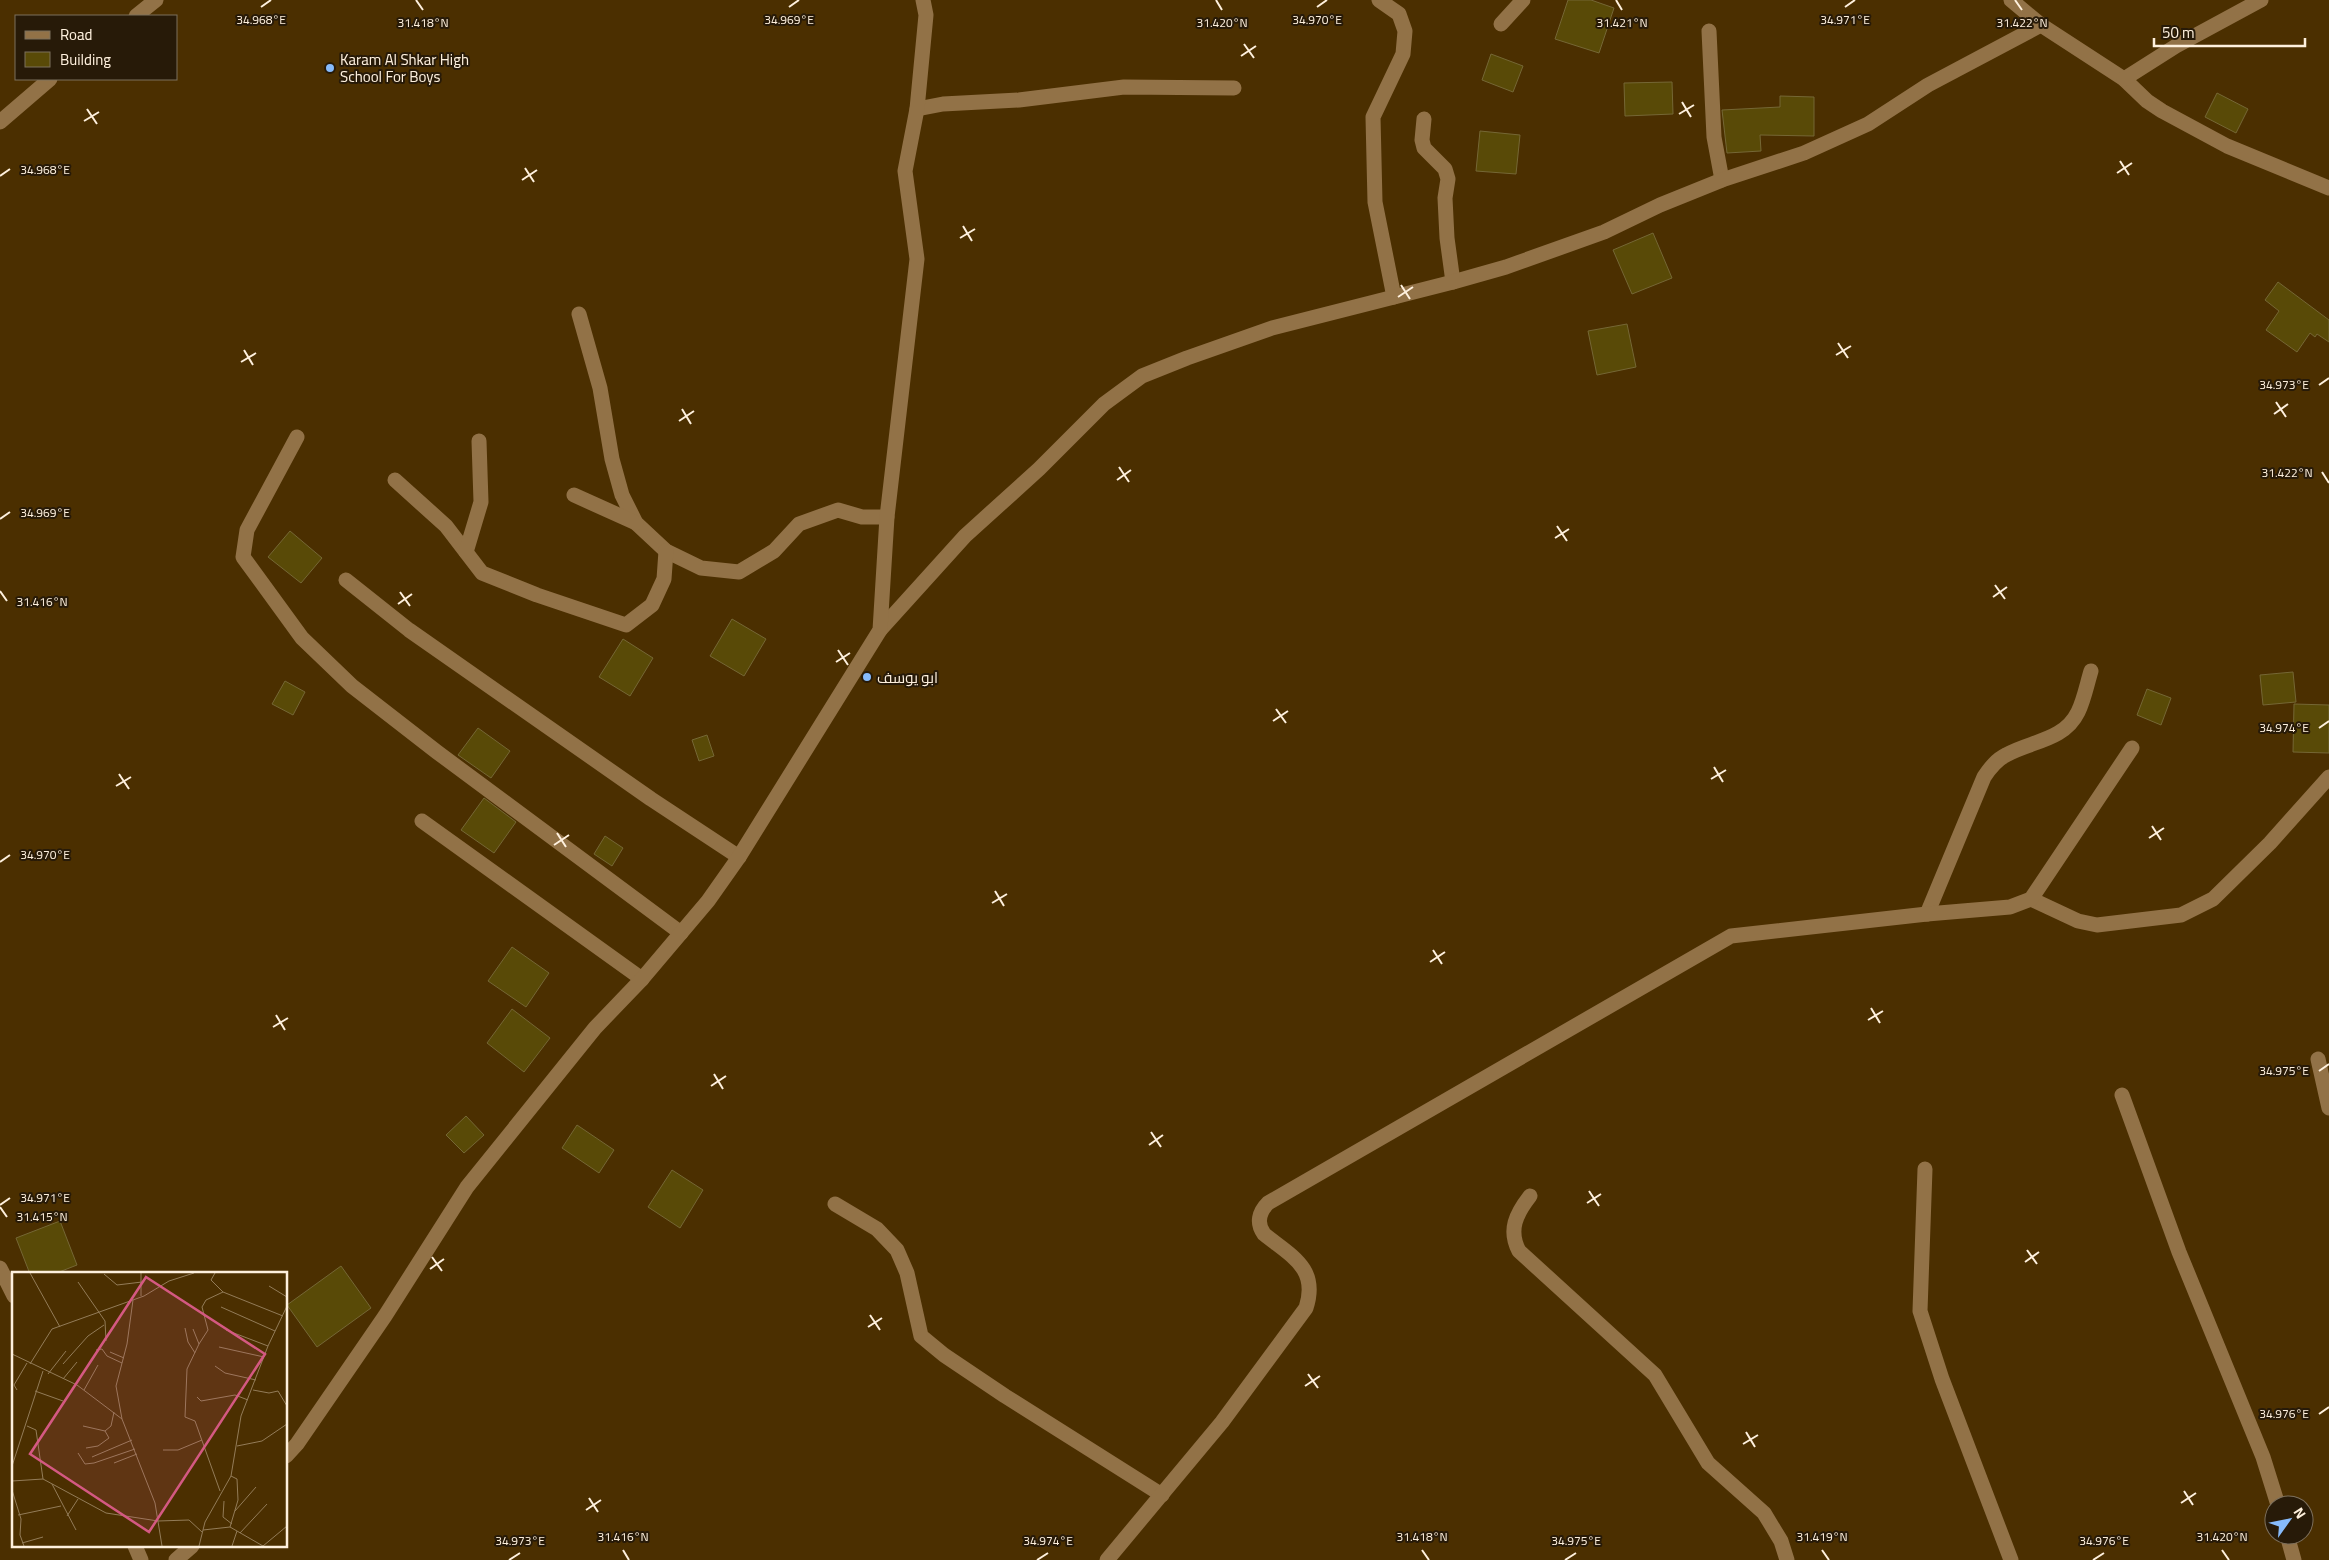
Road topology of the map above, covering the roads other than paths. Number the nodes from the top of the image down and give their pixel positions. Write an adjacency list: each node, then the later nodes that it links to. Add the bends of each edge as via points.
1 (156, 0): 7 (street)
2 (923, 0): 14 (street, via 926,15)
3 (1379, 0): 20 (street, via 1399,14 1405,31 1403,54 1373,117 1375,202)
4 (1523, 0): 8 (street)
5 (2011, 0): 9 (street)
6 (2261, 0): 11 (street, via 2176,46)
7 (137, 15)
8 (1501, 24)
9 (2041, 24): 11 (street); 17 (street, via 1928,85 1868,124 1804,153)
10 (1709, 31): 17 (street, via 1714,137)
11 (2124, 79): 18 (street, via 2147,101 2194,130)
12 (49, 80): 16 (street)
13 (1234, 88): 14 (street, via 1124,87)
14 (917, 109): 26 (street, via 905,171 917,259)
15 (1424, 119): 19 (street, via 1424,148 1445,168 1448,179 1445,198)
16 (0, 122)
17 (1722, 180): 19 (street, via 1604,232)
18 (2329, 188)
19 (1453, 282): 20 (street)
20 (1394, 298): 31 (street, via 1272,328 1142,376 1104,404 1040,469 964,536)
21 (579, 314): 27 (street, via 600,388 612,459 622,495)
22 (297, 437): 39 (street, via 246,530 243,557 302,638 352,686)
23 (479, 441): 29 (street, via 481,502)
24 (395, 480): 29 (street, via 446,526)
25 (574, 495): 27 (street)
26 (888, 517): 28 (street, via 862,517 838,510 799,524 774,552 739,572 701,568); 31 (street)
27 (636, 523): 28 (street)
28 (666, 551): 29 (street, via 664,579 652,605 626,625 482,573)
29 (466, 552)
30 (346, 580): 36 (street, via 410,630)
31 (880, 630): 36 (street)
32 (2091, 671): 38 (street, via 2078,712 2065,728 2044,741 2006,755 1984,777)
33 (2132, 748): 37 (street)
34 (2329, 777): 37 (street, via 2270,843 2213,899 2181,915 2086,924)
35 (422, 820): 40 (street)
36 (739, 857): 39 (street)
37 (2030, 899): 38 (street, via 2010,907)
38 (1927, 914): 50 (street, via 1731,936 1268,1203 1260,1216 1260,1228 1305,1270 1310,1288 1306,1308 1222,1422)
39 (681, 933): 40 (street)
40 (642, 978): 49 (street, via 596,1028 467,1188 385,1316)
41 (2318, 1059): 43 (street)
42 (2122, 1095): 51 (street, via 2179,1252 2263,1457)
43 (2329, 1108)
44 (1925, 1169): 59 (street, via 1920,1311 1942,1379)
45 (1530, 1196): 58 (street, via 1519,1210 1514,1224 1514,1238 1519,1251 1655,1374 1708,1463 1758,1506 1774,1526)
46 (834, 1204): 50 (street, via 877,1229 897,1250 908,1273 921,1336 1005,1396)
47 (0, 1268): 48 (street)
48 (12, 1292)
49 (288, 1454)
50 (1162, 1495): 57 (street)
51 (2275, 1495)
52 (2290, 1545): 60 (street)
53 (135, 1548): 55 (street)
54 (190, 1548): 56 (street)
55 (141, 1560)
56 (176, 1560)
57 (1107, 1560)
58 (1787, 1560)
59 (2011, 1560)
60 (2294, 1560)

